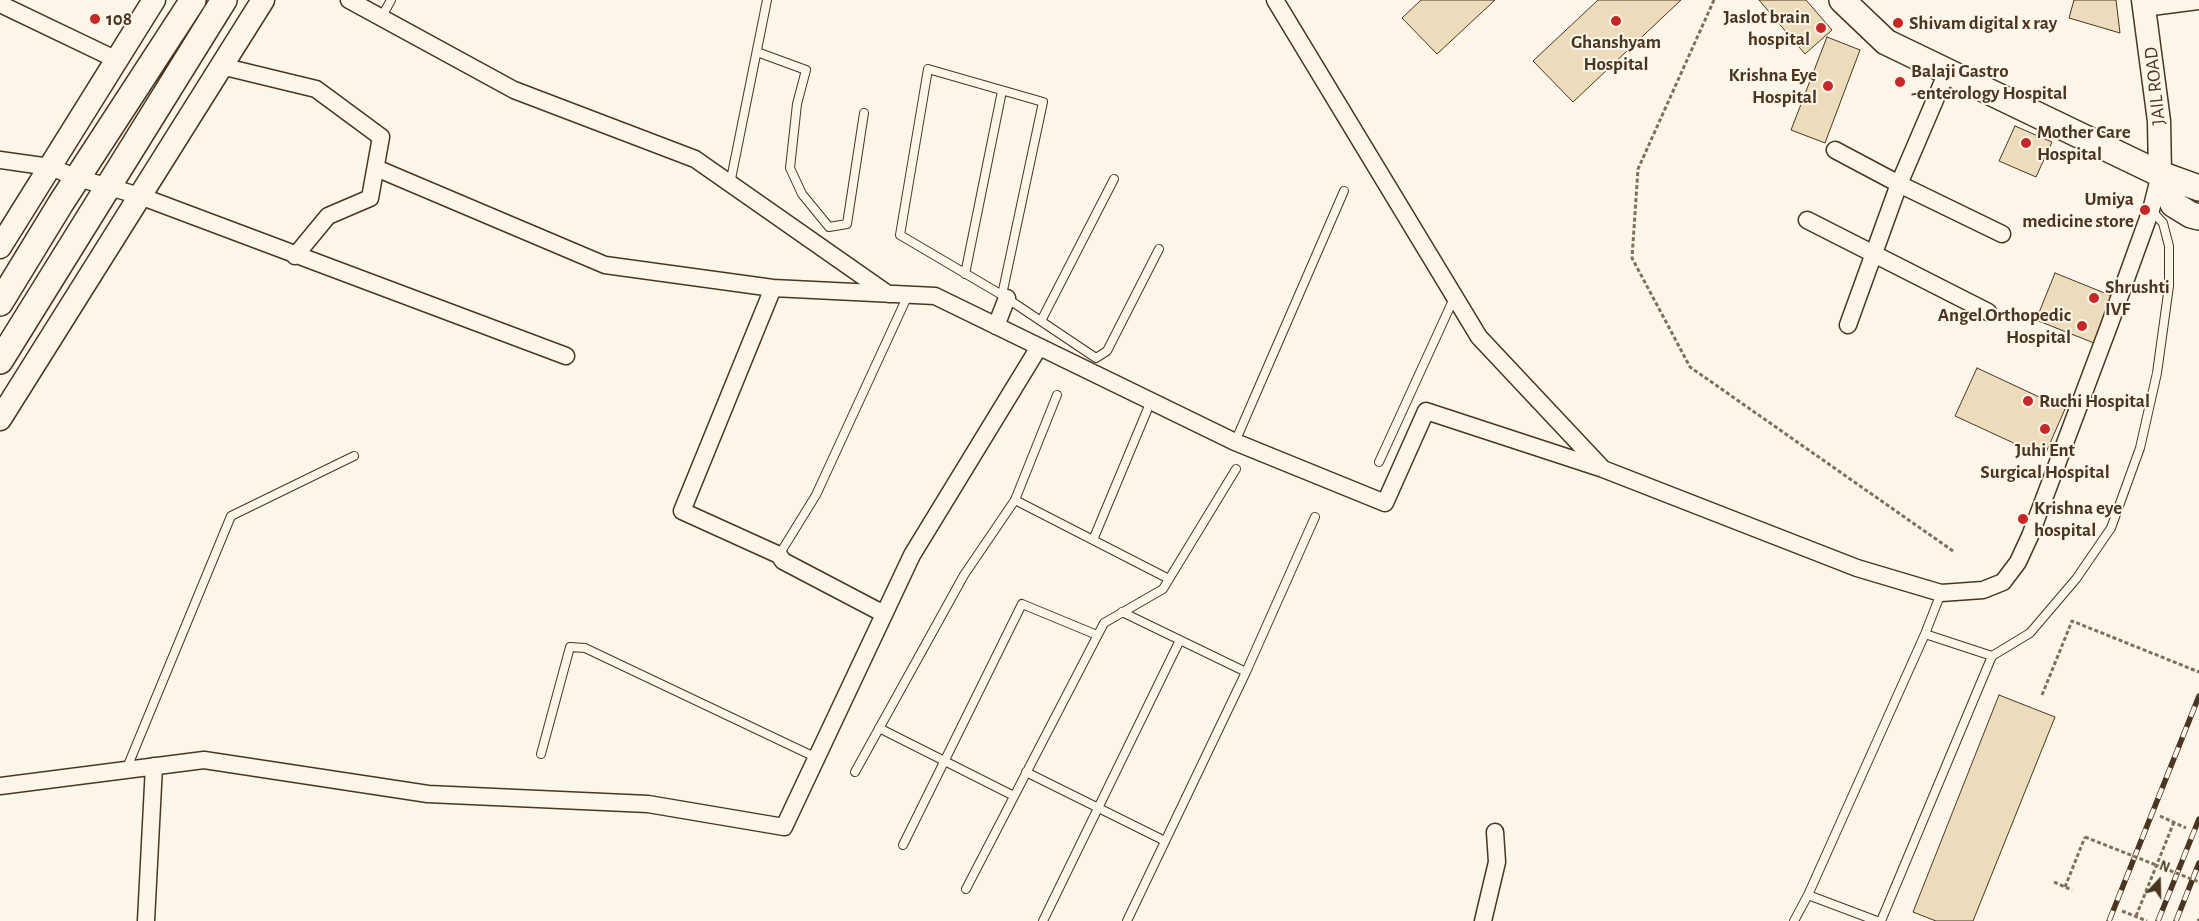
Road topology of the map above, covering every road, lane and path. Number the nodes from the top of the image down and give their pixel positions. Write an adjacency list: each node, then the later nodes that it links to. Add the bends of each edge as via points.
1 (154, 0): 16 (street)
2 (193, 0): 26 (main road)
3 (224, 0): 30 (main road)
4 (263, 0): 17 (street)
5 (349, 0): 14 (street)
6 (391, 0): 14 (lane)
7 (767, 0): 15 (lane)
8 (1275, 0): 46 (street)
9 (1714, 0): 67 (path, via 1638,169 1632,258 1690,366)
10 (1842, 0): 18 (main road, via 1886,42)
11 (2199, 1): 13 (street)
12 (0, 4): 16 (street)
13 (2144, 4): 25 (street, JAIL ROAD, via 2159,121)
14 (381, 18): 28 (street, via 514,90 695,160)
15 (757, 52): 20 (lane, via 806,70 790,168 802,194 829,227 847,224); 28 (lane)
16 (117, 60): 23 (street)
17 (222, 66): 24 (street, via 316,89 382,137); 33 (street)
18 (1947, 72): 25 (main road); 29 (street)
19 (1002, 90): 42 (lane); 42 (lane, via 928,69 900,236); 47 (lane, via 1043,102 1002,294)
20 (864, 112)
21 (1835, 150): 29 (street)
22 (0, 160): 23 (street)
23 (50, 167): 26 (street); 38 (street)
24 (376, 168): 41 (street, via 370,198 328,216); 43 (street, via 605,265)
25 (2160, 174): 31 (main road); 34 (street); 35 (main road, via 2173,204)
26 (78, 178): 30 (street); 48 (main road)
27 (1114, 179): 50 (lane)
28 (730, 184): 44 (street)
29 (1899, 184): 37 (street); 40 (street)
30 (108, 187): 33 (street); 55 (main road)
31 (2199, 188)
32 (1344, 191): 59 (lane)
33 (140, 196): 41 (street); 58 (street)
34 (2150, 210): 70 (street, via 2034,527 2018,562 2002,582 1984,590); 76 (lane, via 2163,223 2169,246 2169,286 2157,373 2140,448 2111,528 2076,579 2030,633)
35 (2199, 217)
36 (1807, 220): 40 (street)
37 (2002, 234)
38 (0, 247)
39 (1159, 249): 50 (lane, via 1107,351 1096,358)
40 (1875, 253): 49 (street); 51 (street)
41 (295, 256): 54 (street)
42 (966, 274): 47 (lane)
43 (773, 288): 44 (street); 68 (street, via 682,511)
44 (888, 294): 45 (street)
45 (908, 295): 52 (street, via 935,296); 68 (lane, via 816,495)
46 (1454, 296): 61 (lane); 63 (street, via 1480,337)
47 (1007, 298): 50 (lane); 52 (street)
48 (0, 303)
49 (1988, 312)
50 (1041, 321)
51 (1848, 325)
52 (996, 326): 53 (street)
53 (1039, 347): 57 (street); 72 (street, via 912,555)
54 (566, 356)
55 (0, 360)
56 (1057, 395): 64 (lane)
57 (1151, 402): 59 (street); 66 (lane)
58 (0, 419)
59 (1235, 442): 63 (street, via 1386,503 1426,411)
60 (354, 456): 85 (lane, via 232,516)
61 (1378, 462)
62 (1236, 469): 69 (lane)
63 (1603, 469): 70 (street, via 1857,568)
64 (1015, 500): 66 (lane); 80 (lane, via 964,576)
65 (1315, 517): 77 (lane)
66 (1093, 540): 69 (lane)
67 (1953, 551)
68 (779, 555): 72 (street, via 782,561)
69 (1169, 579): 71 (lane, via 1163,589)
70 (1940, 593): 73 (lane)
71 (1122, 612): 74 (lane, via 1104,623); 75 (lane)
72 (884, 614): 82 (street)
73 (1925, 634): 76 (lane); 102 (lane)
74 (1098, 635): 83 (lane, via 1022,604); 87 (lane)
75 (1180, 640): 77 (lane); 90 (lane)
76 (1992, 656): 111 (lane)
77 (1246, 672): 95 (lane)
78 (2199, 672): 79 (path, via 2072,621)
79 (2042, 695)
80 (879, 728): 83 (lane); 86 (lane)
81 (541, 754): 82 (lane, via 570,647 585,648)
82 (817, 758): 84 (street, via 784,827 648,804 428,794 204,760)
83 (944, 761): 89 (lane); 96 (lane)
84 (154, 766): 85 (street); 105 (street)
85 (126, 770): 88 (street)
86 (856, 772)
87 (1026, 772): 89 (lane); 90 (lane)
88 (0, 786)
89 (1014, 796): 100 (lane)
90 (1099, 808): 95 (lane); 106 (lane)
91 (2160, 816): 92 (path)
92 (2174, 822): 93 (path); 104 (path)
93 (2186, 828)
94 (1495, 832): 108 (street, via 1498,862)
95 (1165, 841): 107 (lane)
96 (903, 845)
97 (2054, 882): 99 (path)
98 (2199, 882): 99 (path, bridge, via 2086,838)
99 (2065, 887): 101 (path)
100 (966, 889)
101 (2072, 890)
102 (1808, 895): 109 (lane); 110 (lane)
103 (2122, 911): 104 (path)
104 (2136, 916): 112 (path)
105 (146, 921)
106 (1044, 921)
107 (1127, 921)
108 (1483, 921)
109 (1794, 921)
110 (1877, 921)
111 (1882, 921)
112 (2148, 921)

